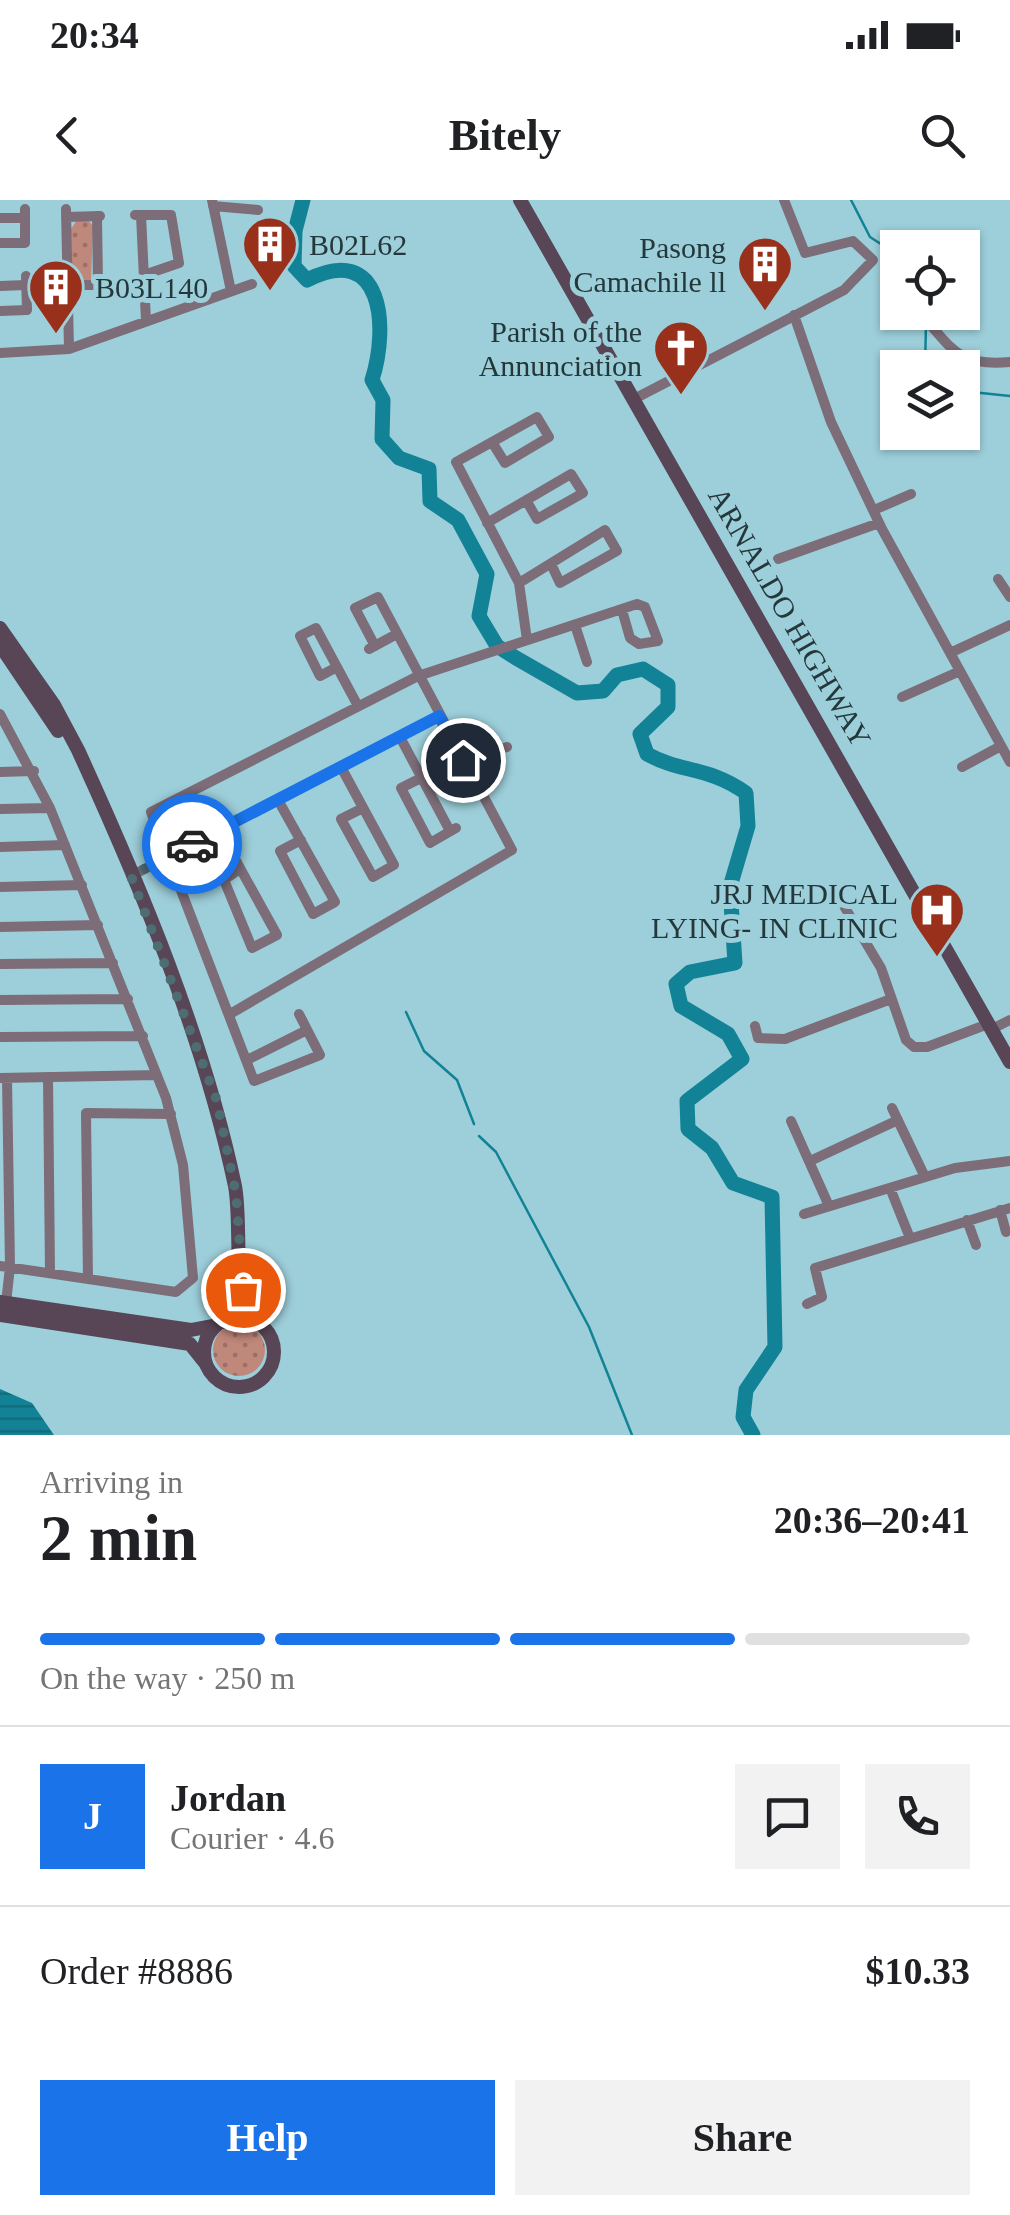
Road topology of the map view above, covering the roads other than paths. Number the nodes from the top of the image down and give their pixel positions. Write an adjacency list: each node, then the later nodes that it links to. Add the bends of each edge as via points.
1 (520, 200): 19 (street, ARNALDO HIGHWAY)
2 (784, 200): 13 (street, via 805,253 853,241 872,260 844,290)
3 (212, 203): 4 (street); 11 (street)
4 (258, 210)
5 (0, 218): 6 (street, via 25,213 26,243)
6 (0, 243)
7 (144, 276): 7 (street, via 138,215 171,215 179,262); 14 (street)
8 (252, 284): 11 (street)
9 (68, 285): 9 (street, via 66,213 99,216 102,285); 16 (street)
10 (0, 286): 12 (street, via 26,280 26,310)
11 (231, 291): 14 (street)
12 (0, 311)
13 (794, 315): 19 (street); 23 (street, via 831,422)
14 (146, 320): 16 (street)
15 (935, 330): 18 (street, via 954,354 973,362)
16 (69, 349): 17 (street)
17 (0, 353)
18 (1010, 362)
19 (634, 400): 84 (street, ARNALDO HIGHWAY)
20 (492, 442): 20 (street, via 537,417 549,437 505,464); 24 (street, via 456,462)
21 (911, 494): 23 (street)
22 (526, 500): 22 (street, via 572,474 583,494 536,519); 24 (street)
23 (874, 510): 25 (street)
24 (487, 522): 29 (street)
25 (879, 523): 26 (street); 38 (street)
26 (778, 559)
27 (551, 564): 27 (street, via 560,583 617,551 605,530); 29 (street)
28 (998, 579): 30 (street)
29 (519, 583): 36 (street)
30 (1010, 597)
31 (622, 610): 32 (street)
32 (575, 625): 36 (street); 39 (street)
33 (1010, 625): 38 (street)
34 (0, 628): 69 (street, via 68,729)
35 (396, 635): 35 (street, via 378,597 355,608 372,648); 42 (street)
36 (527, 640): 42 (street)
37 (0, 645): 112 (street, via 75,765 193,1052 228,1195 234,1294 231,1312)
38 (950, 653): 41 (street)
39 (588, 662)
40 (337, 667): 40 (street, via 316,628 300,636 320,676); 44 (street)
41 (960, 670): 43 (street); 50 (street)
42 (418, 676): 44 (street); 46 (street)
43 (902, 696)
44 (358, 706): 67 (street, via 151,812)
45 (0, 714): 48 (street)
46 (439, 716): 49 (street); 52 (street)
47 (0, 734): 48 (street)
48 (13, 734): 56 (street)
49 (400, 736): 54 (street); 58 (street)
50 (1001, 746): 53 (street); 55 (street)
51 (507, 748): 52 (street)
52 (463, 760): 80 (street, via 512,850)
53 (1010, 762)
54 (340, 767): 59 (street); 62 (street)
55 (962, 768)
56 (34, 771): 57 (street); 61 (street)
57 (0, 772)
58 (422, 778): 58 (street, via 453,830 430,843 401,788)
59 (278, 800): 63 (street); 64 (street)
60 (0, 808): 61 (street)
61 (50, 808): 65 (street)
62 (363, 808): 62 (street, via 394,865 373,877 341,819)
63 (219, 830): 67 (street); 68 (street)
64 (301, 840): 64 (street, via 336,902 313,914 280,851)
65 (66, 846): 66 (street); 70 (street)
66 (0, 847)
67 (169, 856): 69 (street); 80 (street)
68 (240, 869): 68 (street, via 224,884 252,948 276,934)
69 (131, 876): 111 (street, via 217,1101 236,1194 244,1302)
70 (82, 885): 71 (street); 74 (street)
71 (0, 887)
72 (844, 906): 77 (street)
73 (0, 926): 74 (street)
74 (98, 926): 75 (street)
75 (113, 963): 76 (street); 79 (street)
76 (0, 964)
77 (890, 999): 83 (street, via 785,1040 758,1038); 84 (street, via 914,1047)
78 (0, 1000): 79 (street)
79 (128, 1000): 86 (street)
80 (230, 1014): 88 (street)
81 (299, 1014): 85 (street)
82 (1010, 1020): 84 (street)
83 (755, 1026)
84 (990, 1027): 89 (street, ARNALDO HIGHWAY)
85 (308, 1030): 88 (street); 88 (street, via 320,1056 254,1081)
86 (142, 1036): 87 (street); 90 (street)
87 (0, 1037)
88 (248, 1060)
89 (1010, 1062)
90 (157, 1075): 91 (street); 93 (street)
91 (48, 1077): 92 (street); 107 (street)
92 (4, 1078): 106 (street)
93 (171, 1114): 108 (street, via 86,1113); 108 (street, via 183,1165 193,1278 176,1292)
94 (792, 1122): 95 (street)
95 (810, 1160): 97 (street, via 895,1114); 99 (street)
96 (1010, 1160): 97 (street)
97 (925, 1178): 98 (street)
98 (890, 1188): 99 (street); 104 (street)
99 (829, 1206): 101 (street)
100 (1005, 1209): 102 (street); 103 (street)
101 (804, 1214)
102 (967, 1220): 104 (street); 105 (street)
103 (1006, 1232)
104 (910, 1238): 109 (street, via 815,1268 822,1296)
105 (976, 1246)
106 (5, 1266): 107 (street); 110 (street)
107 (50, 1273): 108 (street)
108 (88, 1279)
109 (806, 1304)
110 (2, 1307): 112 (street, via 191,1330); 113 (street, via 190,1344)
111 (252, 1320): 112 (street); 113 (street, via 274,1350 261,1379 227,1385)
112 (220, 1323): 113 (street, via 205,1343)
113 (206, 1364)

